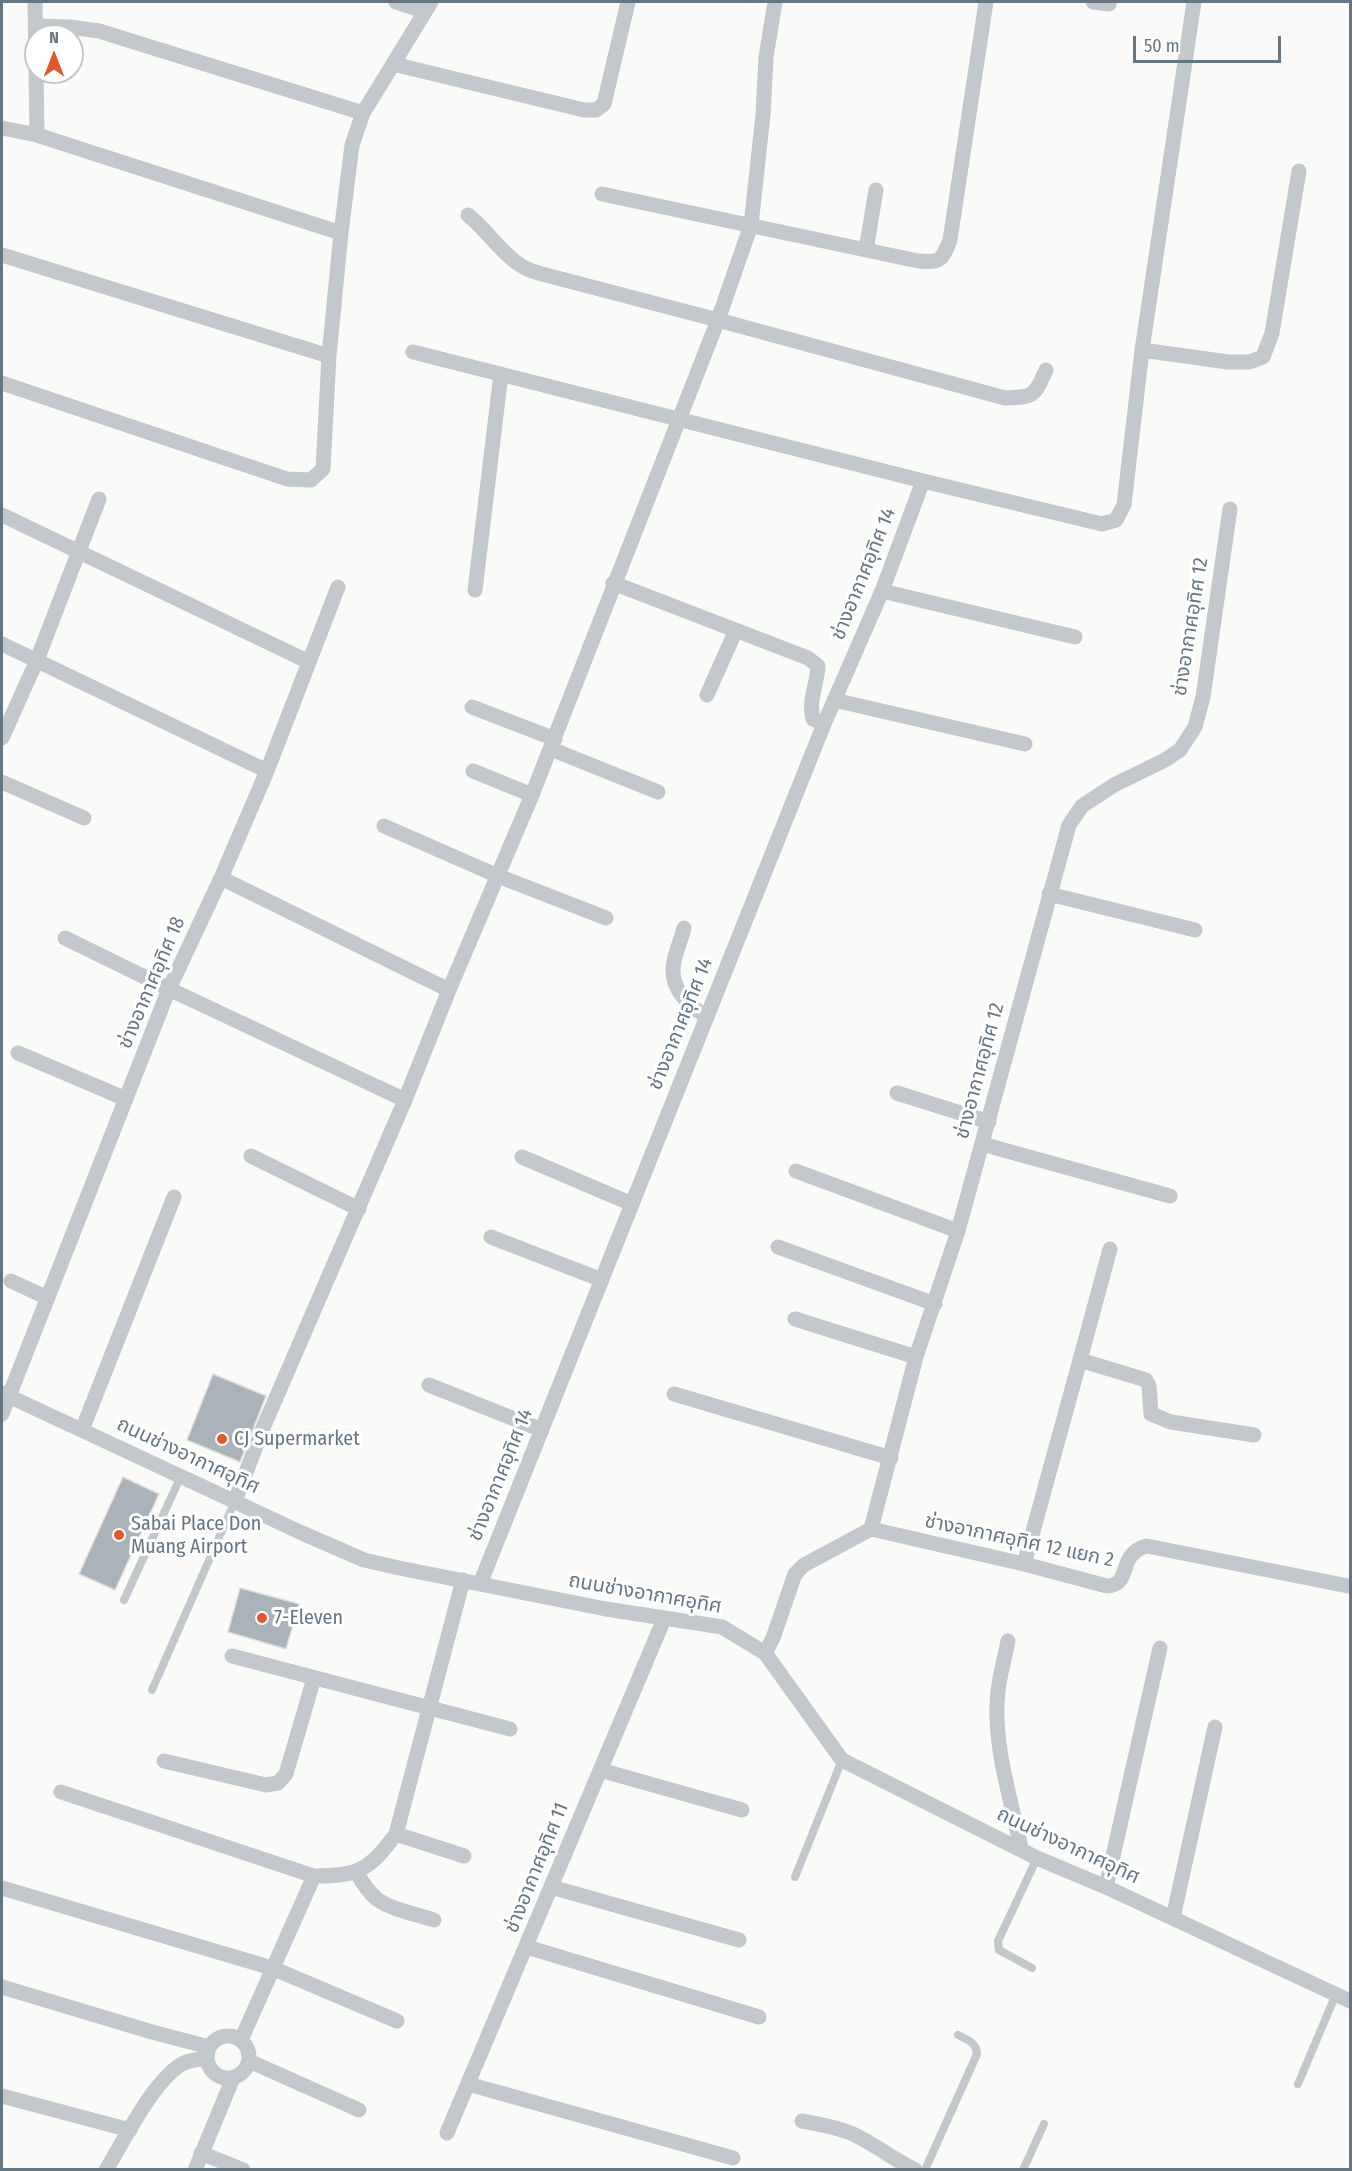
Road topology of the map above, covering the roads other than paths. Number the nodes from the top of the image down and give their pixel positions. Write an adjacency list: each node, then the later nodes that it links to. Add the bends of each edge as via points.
1 (35, 2): 10 (street)
2 (396, 2): 9 (street)
3 (628, 2): 12 (street, via 604,104 597,110)
4 (775, 2): 21 (street, via 766,57 764,115)
5 (986, 2): 23 (street, via 950,240 944,256 935,262 918,261)
6 (1093, 2): 8 (street)
7 (1194, 2): 26 (street)
8 (1109, 4)
9 (428, 6): 12 (street)
10 (35, 24)
11 (84, 29): 14 (street)
12 (393, 64): 14 (street)
13 (36, 84): 16 (street)
14 (363, 113): 22 (street, via 352,145)
15 (2, 128): 16 (street)
16 (37, 135): 22 (street)
17 (1299, 171): 26 (street, via 1272,333 1263,357 1228,362)
18 (876, 190): 23 (street)
19 (602, 194): 21 (street)
20 (468, 215): 25 (street, via 522,267)
21 (751, 225): 23 (street); 25 (street)
22 (340, 233): 28 (street)
23 (866, 250)
24 (2, 255): 28 (street)
25 (718, 320): 29 (street, via 1005,398 1027,398 1037,391); 32 (street)
26 (1142, 350): 33 (street, via 1124,505 1116,520 1102,524)
27 (413, 352): 30 (street)
28 (329, 356): 31 (street, via 323,469 311,480 287,479)
29 (1046, 370)
30 (501, 374): 32 (street); 40 (street)
31 (2, 383)
32 (679, 419): 33 (street); 38 (street)
33 (923, 481): 41 (street, ช่างอากาศอุทิศ 14)
34 (99, 499): 37 (street)
35 (1230, 509): 63 (street, ช่างอากาศอุทิศ 12, via 1203,697 1195,726 1180,750 1082,806 1069,825)
36 (2, 515): 37 (street)
37 (78, 552): 45 (street); 46 (street)
38 (613, 583): 42 (street); 52 (street)
39 (338, 587): 46 (street, ช่างอากาศอุทิศ 18)
40 (475, 590)
41 (882, 591): 43 (street); 48 (street, ช่างอากาศอุทิศ 14)
42 (736, 630): 47 (street); 50 (street, via 808,658 818,666 810,707 813,719)
43 (1075, 637)
44 (2, 644): 45 (street)
45 (37, 660): 51 (street); 54 (street)
46 (309, 663): 54 (street, ช่างอากาศอุทิศ 18)
47 (707, 696)
48 (834, 700): 50 (street, ช่างอากาศอุทิศ 14); 53 (street)
49 (472, 707): 52 (street)
50 (824, 724): 70 (street, ช่างอากาศอุทิศ 14)
51 (2, 738)
52 (553, 744): 57 (street); 58 (street)
53 (1025, 744)
54 (267, 771): 62 (street, ช่างอากาศอุทิศ 18)
55 (473, 771): 58 (street)
56 (2, 782): 59 (street)
57 (658, 792)
58 (532, 795): 61 (street)
59 (84, 818)
60 (384, 826): 61 (street)
61 (498, 876): 64 (street); 69 (street)
62 (221, 878): 68 (street, ช่างอากาศอุทิศ 18); 69 (street)
63 (1049, 894): 66 (street); 75 (street, ช่างอากาศอุทิศ 12)
64 (606, 918)
65 (684, 928): 70 (street, via 673,970 678,990)
66 (1195, 930)
67 (65, 938): 68 (street)
68 (169, 989): 73 (street, ช่างอากาศอุทิศ 18); 74 (street)
69 (449, 990): 74 (street)
70 (707, 1017): 82 (street, ช่างอากาศอุทิศ 14)
71 (18, 1053): 73 (street)
72 (897, 1093): 75 (street)
73 (126, 1099): 90 (street, ช่างอากาศอุทิศ 18)
74 (405, 1100): 83 (street)
75 (989, 1122): 76 (street, ช่างอากาศอุทิศ 12)
76 (982, 1144): 80 (street); 84 (street, ช่างอากาศอุทิศ 12)
77 (251, 1156): 83 (street)
78 (522, 1157): 82 (street)
79 (796, 1171): 84 (street)
80 (1170, 1196)
81 (174, 1197): 99 (street)
82 (632, 1204): 88 (street, ช่างอากาศอุทิศ 14)
83 (359, 1209): 104 (street)
84 (958, 1232): 91 (street, ช่างอากาศอุทิศ 12)
85 (491, 1237): 88 (street)
86 (778, 1247): 91 (street)
87 (1110, 1249): 94 (street)
88 (602, 1280): 100 (street, ช่างอากาศอุทิศ 14)
89 (11, 1281): 90 (street)
90 (48, 1298): 97 (street, ช่างอากาศอุทิศ 18)
91 (935, 1304): 93 (street, ช่างอากาศอุทิศ 12)
92 (795, 1319): 93 (street)
93 (916, 1357): 102 (street, ช่างอากาศอุทิศ 12)
94 (1080, 1360): 101 (street, via 1146,1380 1151,1414 1158,1418); 106 (street)
95 (429, 1385): 100 (street)
96 (674, 1394): 102 (street)
97 (5, 1395): 98 (street, ช่างอากาศอุทิศ 18); 99 (street, ถนนช่างอากาศอุทิศ)
98 (2, 1414)
99 (82, 1430): 103 (street, ถนนช่างอากาศอุทิศ)
100 (542, 1430): 108 (street, ช่างอากาศอุทิศ 14)
101 (1254, 1435)
102 (891, 1458): 105 (street, ช่างอากาศอุทิศ 12)
103 (181, 1476): 104 (street, ถนนช่างอากาศอุทิศ); 110 (lane)
104 (235, 1501): 107 (street, ถนนช่างอากาศอุทิศ, via 364,1560); 117 (lane)
105 (871, 1529): 106 (street, ช่างอากาศอุทิศ 12 แยก 2); 114 (street, via 804,1565 795,1574)
106 (1024, 1564): 109 (street, ช่างอากาศอุทิศ 12 แยก 2, via 1114,1586 1120,1582 1130,1556 1137,1548 1147,1546)
107 (463, 1580): 108 (street, ถนนช่างอากาศอุทิศ); 118 (street)
108 (480, 1584): 111 (street, ถนนช่างอากาศอุทิศ)
109 (1348, 1586)
110 (124, 1600)
111 (664, 1619): 114 (street, ถนนช่างอากาศอุทิศ, via 722,1626); 123 (street, ช่างอากาศอุทิศ 11)
112 (1008, 1641): 127 (street, via 997,1716)
113 (1160, 1648): 134 (street)
114 (765, 1653): 121 (street, ถนนช่างอากาศอุทิศ)
115 (232, 1656): 116 (street)
116 (314, 1678): 118 (street); 122 (street, via 286,1774 278,1783 266,1785)
117 (152, 1690)
118 (430, 1707): 120 (street); 126 (street)
119 (1215, 1727): 136 (street)
120 (510, 1729)
121 (842, 1760): 127 (street, ถนนช่างอากาศอุทิศ); 132 (lane)
122 (164, 1761)
123 (600, 1770): 125 (street); 133 (street, ช่างอากาศอุทิศ 11)
124 (61, 1791): 131 (street)
125 (742, 1810)
126 (396, 1834): 128 (street); 130 (street, via 373,1862)
127 (1021, 1848): 129 (street, ถนนช่างอากาศอุทิศ)
128 (464, 1856)
129 (1036, 1858): 134 (street, ถนนช่างอากาศอุทิศ); 141 (lane, via 998,1941 999,1950)
130 (357, 1873): 131 (street); 137 (street, via 377,1899)
131 (314, 1876): 140 (street)
132 (795, 1877)
133 (551, 1887): 138 (street); 139 (street, ช่างอากาศอุทิศ 11)
134 (1107, 1887): 136 (street, ถนนช่างอากาศอุทิศ)
135 (2, 1888): 140 (street)
136 (1173, 1918): 143 (street, ถนนช่างอากาศอุทิศ)
137 (434, 1920)
138 (739, 1940)
139 (527, 1947): 145 (street); 152 (street, ช่างอากาศอุทิศ 11)
140 (272, 1968): 146 (street); 148 (street)
141 (1032, 1968)
142 (2, 1987): 149 (street)
143 (1336, 1994): 144 (street, ถนนช่างอากาศอุทิศ); 153 (lane)
144 (1350, 2001)
145 (759, 2017)
146 (397, 2021)
147 (958, 2035): 167 (lane, via 971,2041 977,2054)
148 (241, 2040): 149 (street, via 229,2036 217,2039); 150 (street, via 248,2049)
149 (208, 2053): 151 (street, via 211,2070 221,2077); 158 (street, via 170,2074)
150 (249, 2061): 151 (street, via 243,2072); 155 (street)
151 (233, 2078): 160 (street)
152 (468, 2084): 159 (street, ช่างอากาศอุทิศ 11); 161 (street)
153 (1298, 2084)
154 (2, 2096): 158 (street)
155 (358, 2110)
156 (802, 2121): 162 (street, via 852,2133)
157 (1044, 2124): 168 (lane)
158 (130, 2130): 163 (street)
159 (447, 2133)
160 (201, 2153): 164 (street); 165 (street)
161 (733, 2158)
162 (892, 2165): 166 (street)
163 (106, 2169)
164 (195, 2169)
165 (243, 2169)
166 (915, 2169)
167 (925, 2169)
168 (1023, 2169)

